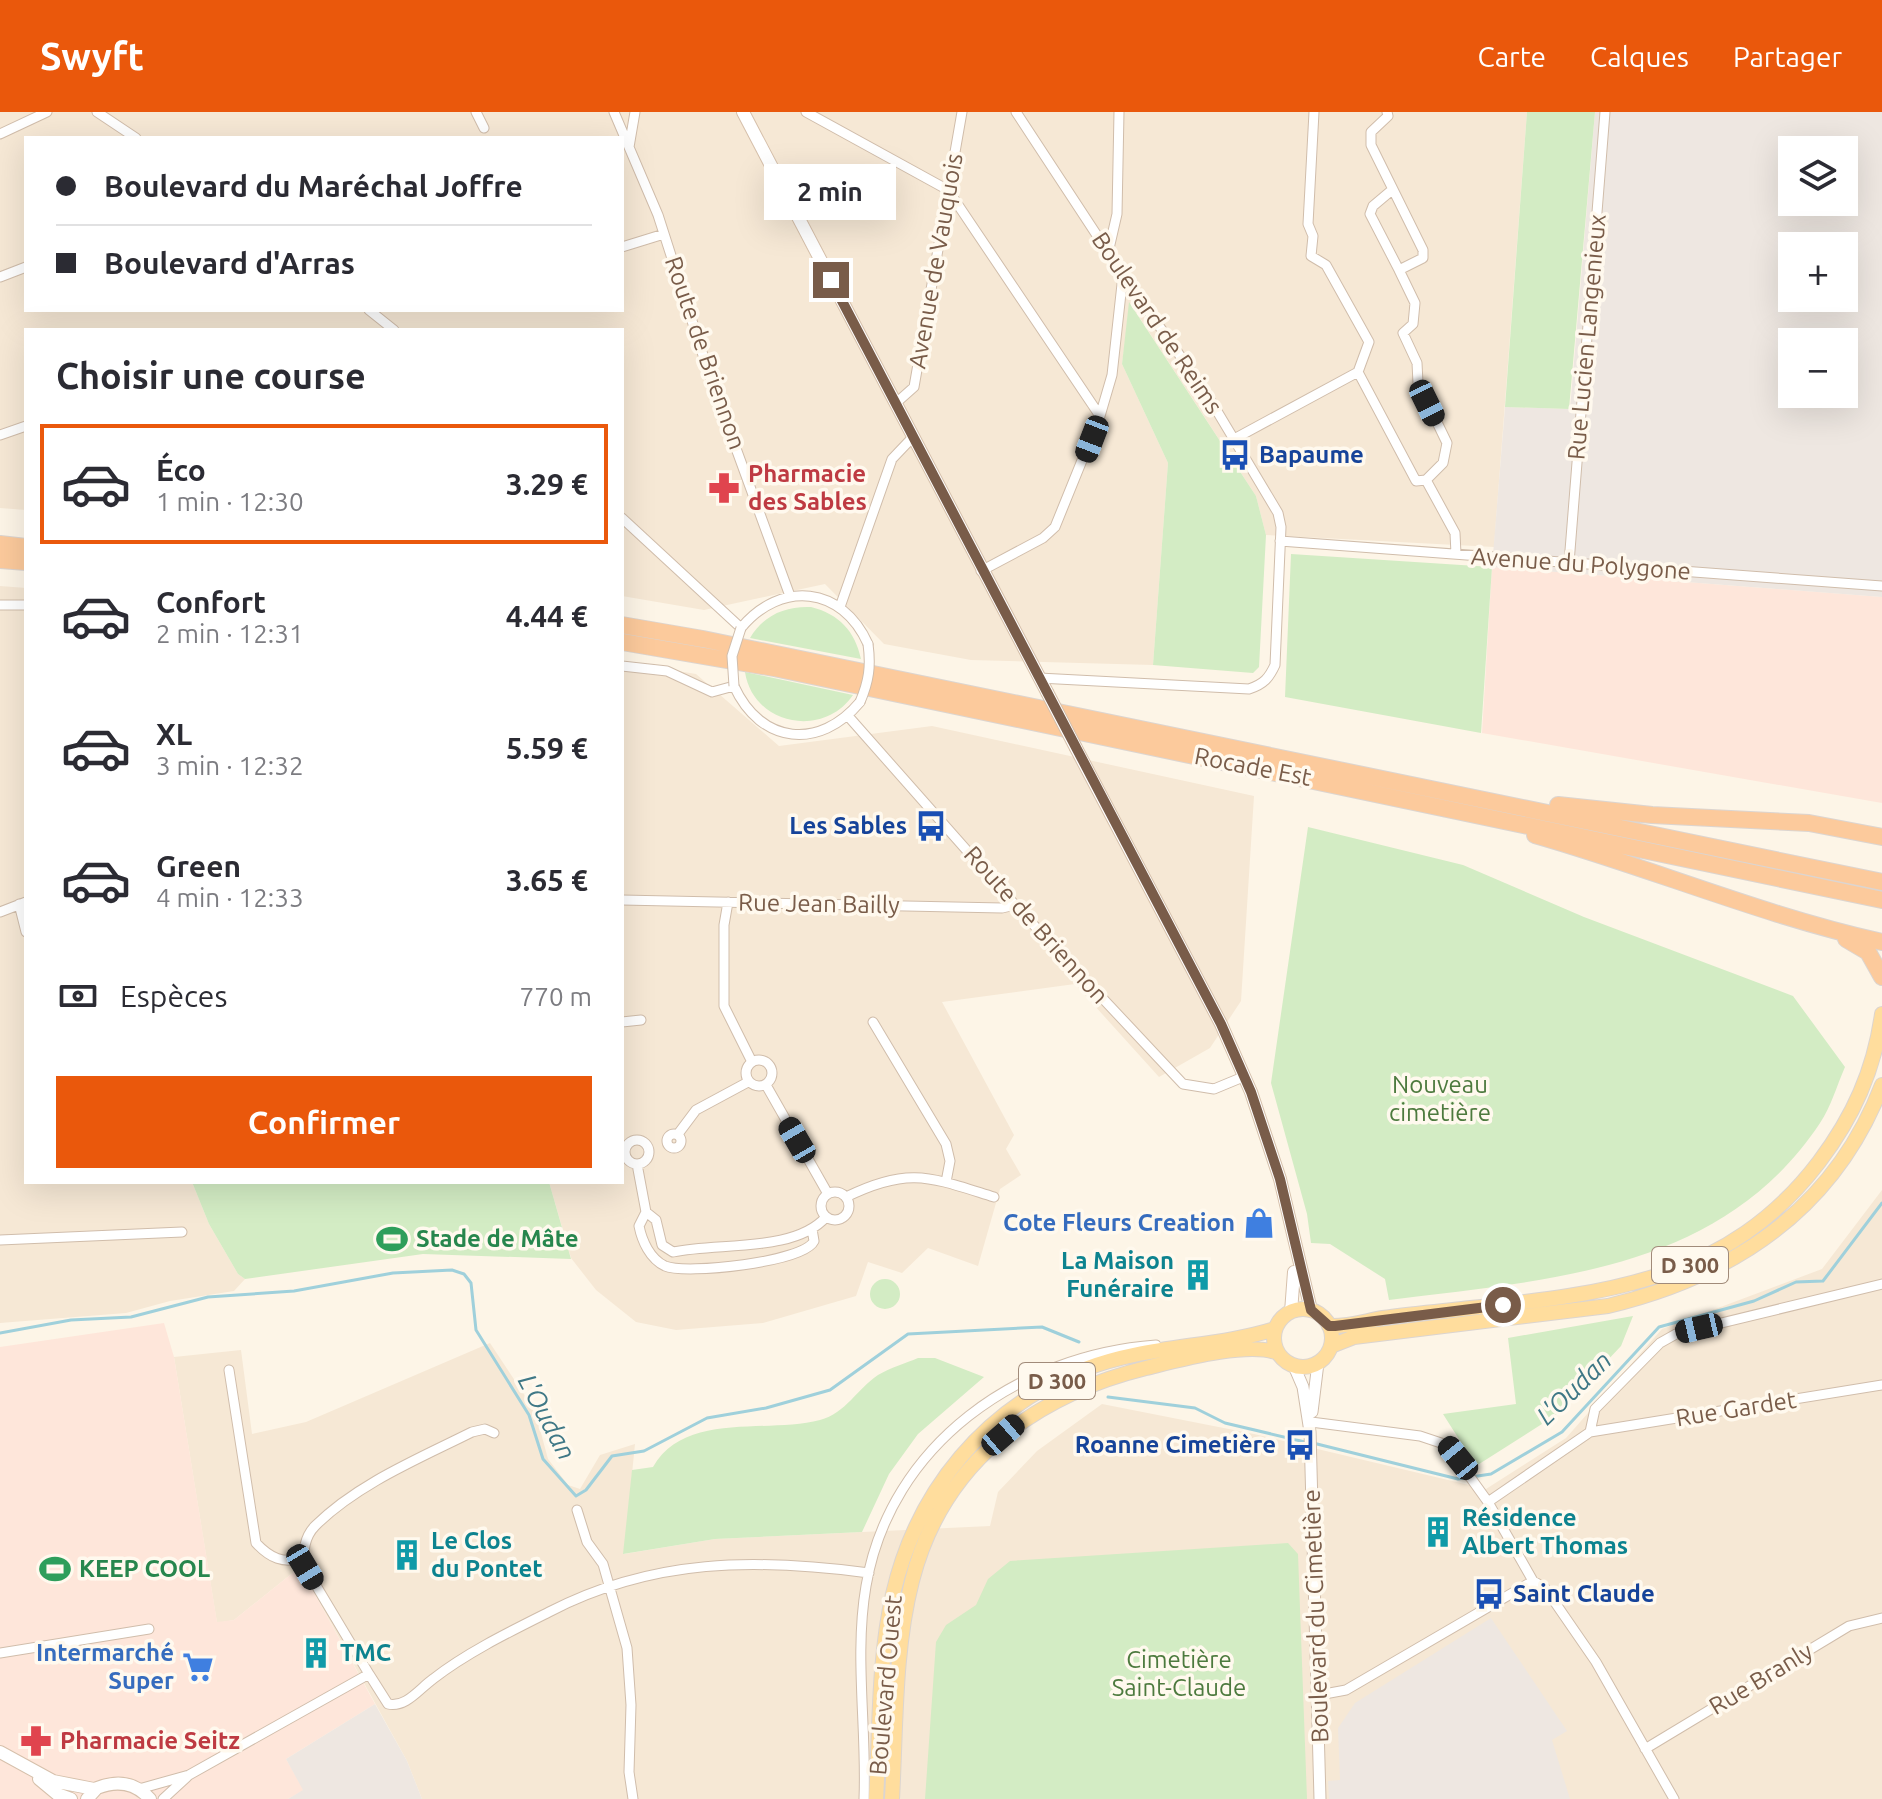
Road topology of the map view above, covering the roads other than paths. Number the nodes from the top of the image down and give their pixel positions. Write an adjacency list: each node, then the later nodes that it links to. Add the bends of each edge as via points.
1 (47, 112): 15 (street)
2 (97, 112): 16 (street)
3 (476, 112): 14 (street)
4 (614, 112): 17 (street, Route de Briennon)
5 (635, 112): 17 (street)
6 (743, 112): 30 (main road)
7 (806, 112): 18 (street)
8 (962, 112): 18 (street, Avenue de Vauquois)
9 (1016, 112): 22 (street, Boulevard de Reims)
10 (1119, 112): 22 (street, via 1117,214)
11 (1314, 112): 29 (street, via 1311,256 1326,265 1369,342)
12 (1387, 112): 19 (street, via 1371,132 1371,145)
13 (1605, 112): 44 (street, Rue Lucien Langenieux)
14 (484, 128)
15 (0, 134)
16 (133, 136)
17 (629, 147): 20 (street, Route de Briennon)
18 (948, 190): 30 (street, Avenue de Vauquois, via 914,387); 31 (street)
19 (1392, 190): 24 (street, via 1370,214); 24 (street, via 1423,250 1423,258)
20 (664, 234): 21 (street); 47 (street, Route de Briennon)
21 (624, 246)
22 (1108, 253): 25 (street, Boulevard de Reims)
23 (24, 268): 26 (street)
24 (1399, 270): 36 (street, via 1415,303 1413,324 1403,333 1417,363 1418,383 1447,443 1443,463)
25 (1123, 275): 31 (street, via 1112,375); 35 (street, Boulevard de Reims)
26 (0, 277)
27 (372, 312): 28 (street)
28 (392, 328)
29 (1358, 372): 35 (street); 36 (street, via 1416,481)
30 (896, 403): 34 (main road)
31 (1100, 416): 45 (street, via 1055,527)
32 (24, 427): 33 (street)
33 (0, 435)
34 (912, 438): 45 (main road); 50 (street, via 892,459)
35 (1234, 439): 38 (street, Boulevard de Reims, via 1278,513)
36 (1426, 480): 41 (street, via 1455,533)
37 (624, 520): 52 (street)
38 (1280, 541): 41 (street, Avenue du Polygone); 55 (street, Boulevard de Reims, via 1275,665 1270,678 1249,689)
39 (0, 544): 40 (highway)
40 (24, 547)
41 (1456, 554): 44 (street, Avenue du Polygone)
42 (0, 560): 43 (highway)
43 (24, 562)
44 (1569, 563): 46 (street, Avenue du Polygone)
45 (981, 571): 55 (main road)
46 (1882, 586)
47 (790, 596): 50 (street, via 807,595); 52 (street, via 763,607)
48 (0, 605): 49 (street)
49 (24, 605)
50 (840, 607): 57 (street, bridge, via 861,630 871,664 868,684)
51 (624, 625): 58 (highway, Rocade Est)
52 (741, 628): 56 (street, bridge, via 732,656)
53 (624, 642): 59 (highway, Rocade Est, via 789,671)
54 (624, 666): 56 (street, via 667,671 712,692)
55 (1039, 678): 75 (main road, bridge, via 1221,1024)
56 (734, 686): 57 (street, via 751,713 777,730 808,734)
57 (848, 716): 65 (street, Route de Briennon)
58 (1533, 809): 60 (highway, via 1559,805 1768,819); 61 (highway, Rocade Est)
59 (1486, 815): 61 (highway, Rocade Est); 67 (highway, via 1501,826 1612,856)
60 (1877, 833)
61 (1880, 891)
62 (624, 900): 63 (street, Rue Jean Bailly)
63 (728, 902): 65 (street, Rue Jean Bailly); 74 (street, via 724,1006)
64 (23, 903): 66 (street)
65 (1015, 905): 75 (street, Route de Briennon, via 1183,1084 1214,1089)
66 (0, 912)
67 (1823, 929): 68 (highway); 69 (highway, via 1868,952)
68 (1882, 942)
69 (1882, 977)
70 (1882, 1014): 95 (main road, D 300, via 1865,1086 1832,1145 1802,1186 1730,1246 1624,1286)
71 (641, 1020): 72 (street)
72 (624, 1022)
73 (873, 1022): 82 (street, via 946,1144)
74 (752, 1062): 76 (street, via 746,1071); 77 (street, via 763,1060 771,1067 772,1079)
75 (1243, 1077): 91 (main road, via 1280,1179)
76 (748, 1082): 77 (street); 80 (street, via 696,1110 678,1134 670,1134 668,1144)
77 (766, 1085): 83 (street)
78 (1882, 1085): 97 (main road, D 300, via 1860,1132 1813,1197 1737,1259 1707,1274 1608,1306 1354,1337)
79 (624, 1147): 80 (street, via 637,1141); 81 (street, via 626,1157)
80 (648, 1150): 81 (street, via 645,1161)
81 (637, 1164): 86 (street)
82 (946, 1182): 84 (street, via 915,1175 890,1178); 85 (street)
83 (828, 1194): 84 (street); 87 (street, via 821,1202)
84 (846, 1197): 87 (street, via 845,1216)
85 (994, 1197)
86 (646, 1212): 88 (street, via 656,1220 662,1245 673,1252 704,1245 748,1246); 88 (street, via 640,1233 656,1261 688,1270 775,1260 803,1251 814,1241)
87 (826, 1217): 88 (street)
88 (812, 1229)
89 (182, 1232): 90 (street)
90 (0, 1240)
91 (1295, 1253): 93 (main road); 94 (main road)
92 (1882, 1284): 105 (street, via 1676,1334 1660,1343 1595,1409)
93 (1311, 1310): 94 (main road); 95 (main road)
94 (1291, 1312): 96 (main road)
95 (1329, 1326): 97 (main road)
96 (1275, 1329): 98 (main road, Boulevard Ouest / D 300); 99 (main road)
97 (1331, 1346): 100 (main road)
98 (1220, 1347): 99 (main road, Boulevard Ouest / D 300); 110 (street, via 1092,1353 1025,1379 985,1402 921,1463 877,1540); 130 (main road, Boulevard Ouest / D 300, via 1129,1356 1044,1387 995,1421 949,1470 909,1538 892,1596); 131 (main road, Boulevard Ouest / D 300, via 1206,1356 1095,1381 1046,1404 990,1446 940,1513 915,1570 903,1641)
99 (1278, 1353): 101 (main road)
100 (1318, 1363): 101 (main road); 104 (street, Boulevard du Cimetière)
101 (1294, 1366): 104 (street, Boulevard du Cimetière)
102 (229, 1370): 109 (street, via 256,1543 274,1559)
103 (1882, 1385): 105 (street, Rue Gardet)
104 (1311, 1427): 107 (street, via 1420,1436 1447,1445); 117 (street, Boulevard du Cimetière)
105 (1590, 1432): 107 (street)
106 (494, 1433): 109 (street, via 472,1432 342,1505 309,1534)
107 (1488, 1502): 111 (street)
108 (577, 1510): 112 (street)
109 (303, 1558): 116 (street)
110 (869, 1573): 112 (street, via 735,1563 667,1571); 129 (street, via 862,1620)
111 (1533, 1581): 117 (street, via 1346,1690); 118 (street, via 1545,1588 1596,1662)
112 (609, 1587): 116 (street, via 524,1626 435,1677 403,1704 388,1704); 128 (street, via 630,1671 627,1735)
113 (1882, 1618): 118 (street, Rue Branly, via 1849,1626)
114 (149, 1629): 115 (street)
115 (0, 1653)
116 (369, 1674): 121 (street)
117 (1319, 1695): 132 (street, Boulevard du Cimetière)
118 (1645, 1749): 133 (street)
119 (0, 1752): 120 (main road)
120 (27, 1769): 123 (main road); 124 (main road)
121 (189, 1775): 122 (street); 127 (street)
122 (139, 1789): 123 (main road, via 122,1783); 126 (main road)
123 (91, 1794)
124 (58, 1797): 125 (main road)
125 (71, 1799)
126 (150, 1799)
127 (163, 1799)
128 (633, 1799)
129 (864, 1799)
130 (876, 1799)
131 (892, 1799)
132 (1320, 1799)
133 (1674, 1799)

